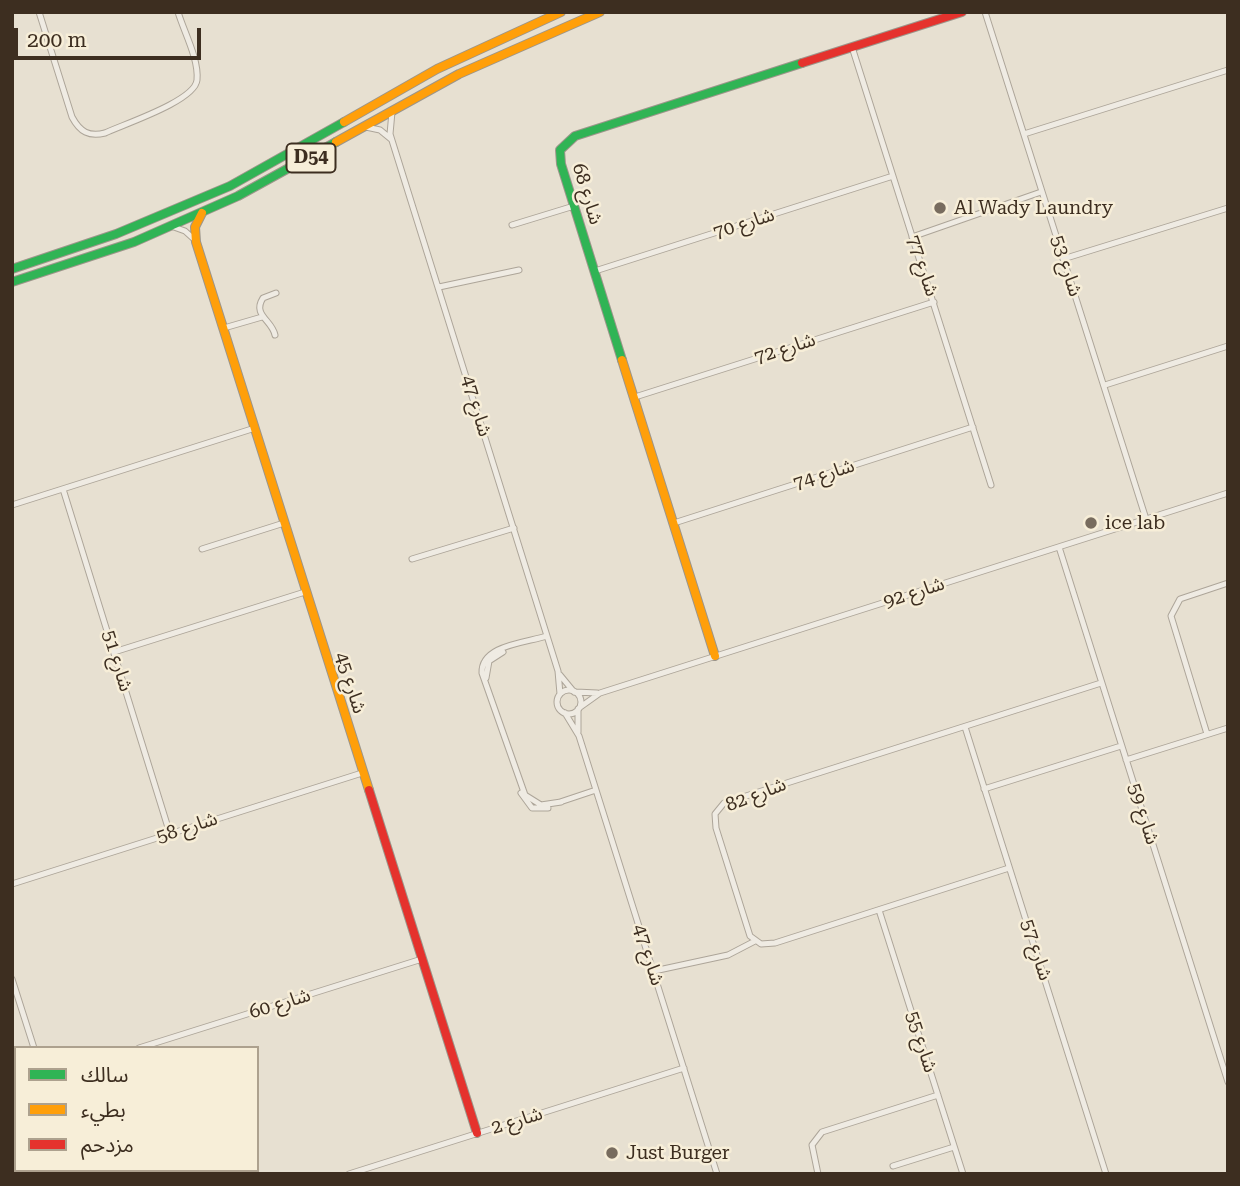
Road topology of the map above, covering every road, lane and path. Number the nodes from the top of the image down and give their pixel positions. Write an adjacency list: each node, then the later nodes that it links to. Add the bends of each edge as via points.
1 (40, 12): 2 (street, via 72,117 84,133 105,133 181,99 197,82)
2 (178, 12)
3 (561, 12): 17 (street, D54, via 437,69 278,161)
4 (600, 12): 9 (street, D54, via 496,56)
5 (962, 12): 7 (street, شارع 68)
6 (985, 12): 11 (street, شارع 53)
7 (852, 47): 13 (street, شارع 77); 15 (street, شارع 68, via 568,139 559,157)
8 (1228, 70): 11 (street)
9 (393, 109): 10 (street, D54); 12 (street, شارع 47)
10 (364, 127): 12 (street, via 380,130); 18 (street, D54)
11 (1024, 134): 14 (street, شارع 53)
12 (393, 142): 31 (street, شارع 47)
13 (893, 176): 22 (street, شارع 77); 29 (street, شارع 70)
14 (1041, 192): 22 (street); 25 (street, شارع 53)
15 (574, 206): 19 (street); 29 (street, شارع 68)
16 (1228, 208): 25 (street)
17 (172, 213): 21 (street, D54); 23 (street, via 134,233)
18 (202, 213): 20 (street, D54); 24 (street, شارع 45, via 195,226)
19 (512, 225)
20 (171, 226): 23 (street, D54); 24 (street)
21 (116, 234): 26 (street, via 116,243); 27 (street, D54)
22 (912, 237): 33 (street, شارع 77)
23 (134, 242): 26 (street, D54)
24 (196, 242): 35 (street, شارع 45)
25 (1063, 260): 38 (street, شارع 53)
26 (74, 262): 30 (street, D54)
27 (12, 269)
28 (519, 270): 31 (street)
29 (595, 271): 39 (street, شارع 68)
30 (12, 282)
31 (439, 287): 49 (street, شارع 47)
32 (276, 293): 34 (street, via 260,301)
33 (934, 302): 39 (street, شارع 72); 40 (street, شارع 77)
34 (262, 317): 35 (street); 36 (street, via 272,324)
35 (224, 328): 41 (street, شارع 45)
36 (275, 335)
37 (1228, 346): 38 (street)
38 (1105, 385): 46 (street, شارع 53)
39 (635, 397): 48 (street, شارع 68)
40 (974, 427): 42 (street, شارع 77); 48 (street, شارع 74)
41 (255, 428): 43 (street); 47 (street, شارع 45)
42 (991, 485)
43 (63, 489): 45 (street); 56 (street, شارع 51)
44 (1228, 493): 46 (street, شارع 92)
45 (12, 505)
46 (1146, 519): 50 (street, شارع 92)
47 (284, 523): 51 (street); 54 (street, شارع 45)
48 (674, 523): 57 (street, شارع 68)
49 (514, 528): 52 (street); 55 (street, شارع 47)
50 (1059, 547): 57 (street, شارع 92); 59 (street, شارع 59)
51 (202, 549)
52 (412, 559)
53 (1228, 583): 67 (street, via 1180,598 1171,616)
54 (305, 592): 56 (street); 71 (street, شارع 45)
55 (547, 636): 58 (street, شارع 47); 73 (street, via 512,647 489,662 485,673 488,688 530,801 544,806)
56 (114, 652): 74 (street, شارع 51)
57 (715, 656): 61 (street, شارع 92)
58 (558, 671): 60 (street, شارع 47); 62 (street, شارع 47)
59 (1101, 683): 65 (street, شارع 82); 69 (street, شارع 59)
60 (574, 692): 61 (street, شارع 92); 62 (street); 63 (street, via 580,699)
61 (600, 693): 63 (street, شارع 92)
62 (560, 694): 64 (street, via 557,705)
63 (578, 708): 64 (street); 68 (street, شارع 47)
64 (565, 713): 68 (street, شارع 47)
65 (964, 727): 72 (street, شارع 57); 78 (street, شارع 82, via 719,808 715,821)
66 (1228, 727): 67 (street)
67 (1207, 734): 70 (street)
68 (579, 736): 73 (street, شارع 47)
69 (1121, 746): 70 (street, شارع 59); 72 (street)
70 (1126, 760): 85 (street, شارع 59)
71 (362, 773): 74 (street, شارع 58); 79 (street, شارع 45)
72 (984, 789): 75 (street, شارع 57)
73 (596, 790): 80 (street, شارع 47)
74 (170, 834): 76 (street, شارع 58)
75 (1009, 868): 77 (street); 96 (street, شارع 57)
76 (12, 884)
77 (879, 910): 78 (street, via 768,945); 87 (street, شارع 55)
78 (755, 941): 80 (street, via 728,955)
79 (422, 959): 83 (street, شارع 60); 88 (street, شارع 45)
80 (654, 971): 84 (street, شارع 47)
81 (12, 979): 82 (street)
82 (33, 1046)
83 (145, 1046)
84 (684, 1068): 88 (street, شارع 2); 93 (street, شارع 47)
85 (1226, 1068): 86 (street, شارع 59)
86 (1228, 1082)
87 (938, 1095): 89 (street, شارع 55); 94 (street, via 822,1132 812,1145)
88 (477, 1133): 91 (street, شارع 2)
89 (954, 1147): 90 (street); 95 (street, شارع 55)
90 (892, 1166)
91 (371, 1170): 92 (street, شارع 2)
92 (349, 1174)
93 (718, 1174)
94 (818, 1174)
95 (962, 1174)
96 (1106, 1174)

